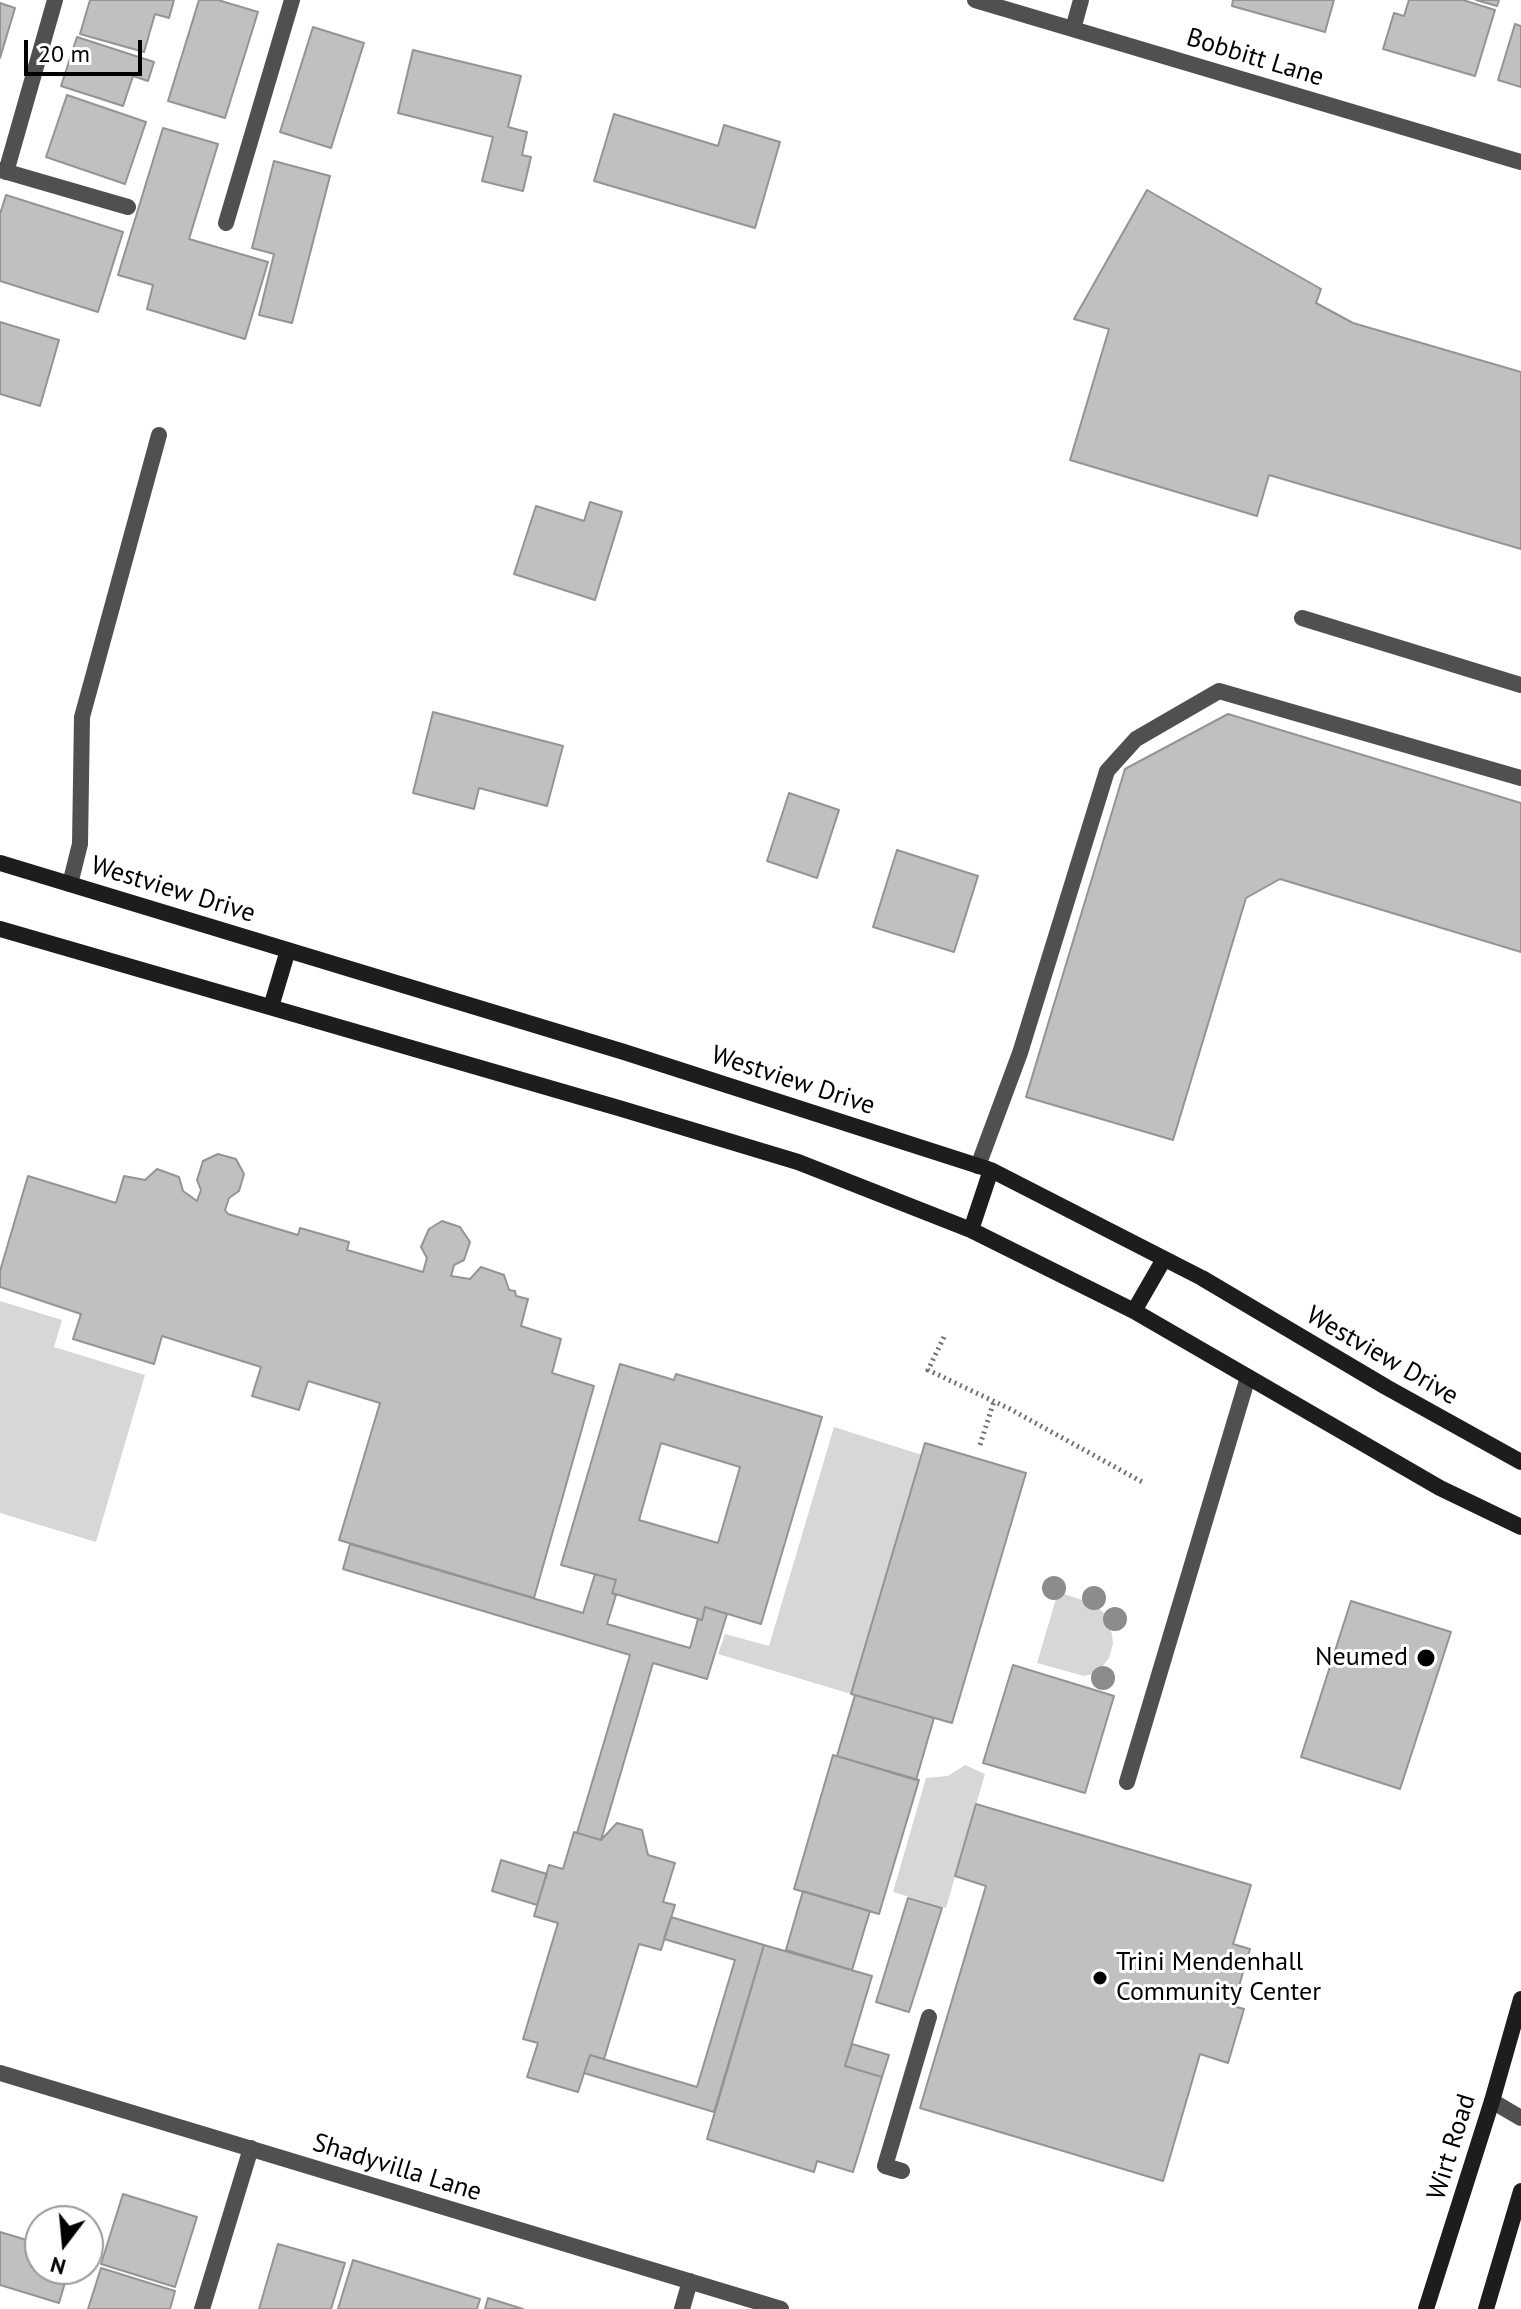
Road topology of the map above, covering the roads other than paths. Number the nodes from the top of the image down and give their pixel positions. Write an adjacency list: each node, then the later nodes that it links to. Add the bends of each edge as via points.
1 (55, 0): 7 (street)
2 (292, 0): 9 (street)
3 (975, 0): 5 (street, Bobbitt Lane)
4 (1081, 0): 5 (street)
5 (1073, 29): 6 (street, Bobbitt Lane)
6 (1521, 162)
7 (3, 171): 8 (street)
8 (128, 207)
9 (226, 223)
10 (159, 435): 15 (street, via 82,717 80,844)
11 (1302, 618): 12 (street)
12 (1521, 685)
13 (1521, 778): 19 (street, via 1219,691 1136,739 1107,771)
14 (0, 863): 15 (main road, Westview Drive)
15 (70, 884): 17 (main road, Westview Drive)
16 (0, 929): 18 (main road)
17 (288, 950): 18 (main road); 19 (main road, Westview Drive)
18 (271, 1007): 20 (main road, via 798,1162)
19 (985, 1168): 20 (main road); 21 (main road, Westview Drive)
20 (971, 1230): 22 (main road)
21 (1164, 1259): 22 (main road); 24 (main road, Westview Drive)
22 (1134, 1311): 23 (main road)
23 (1248, 1377): 25 (main road, via 1440,1488); 26 (street)
24 (1521, 1462)
25 (1521, 1527)
26 (1127, 1782)
27 (1521, 1999): 30 (main road, Wirt Road)
28 (929, 2017): 33 (street, via 885,2166)
29 (0, 2073): 32 (street, Shadyvilla Lane)
30 (1492, 2101): 31 (street); 39 (main road, Wirt Road)
31 (1521, 2118)
32 (251, 2148): 35 (street, Shadyvilla Lane); 36 (street)
33 (902, 2171)
34 (1521, 2191): 40 (main road)
35 (690, 2281): 37 (street); 38 (street, Shadyvilla Lane)
36 (202, 2309)
37 (682, 2309)
38 (781, 2309)
39 (1426, 2309)
40 (1486, 2309)

